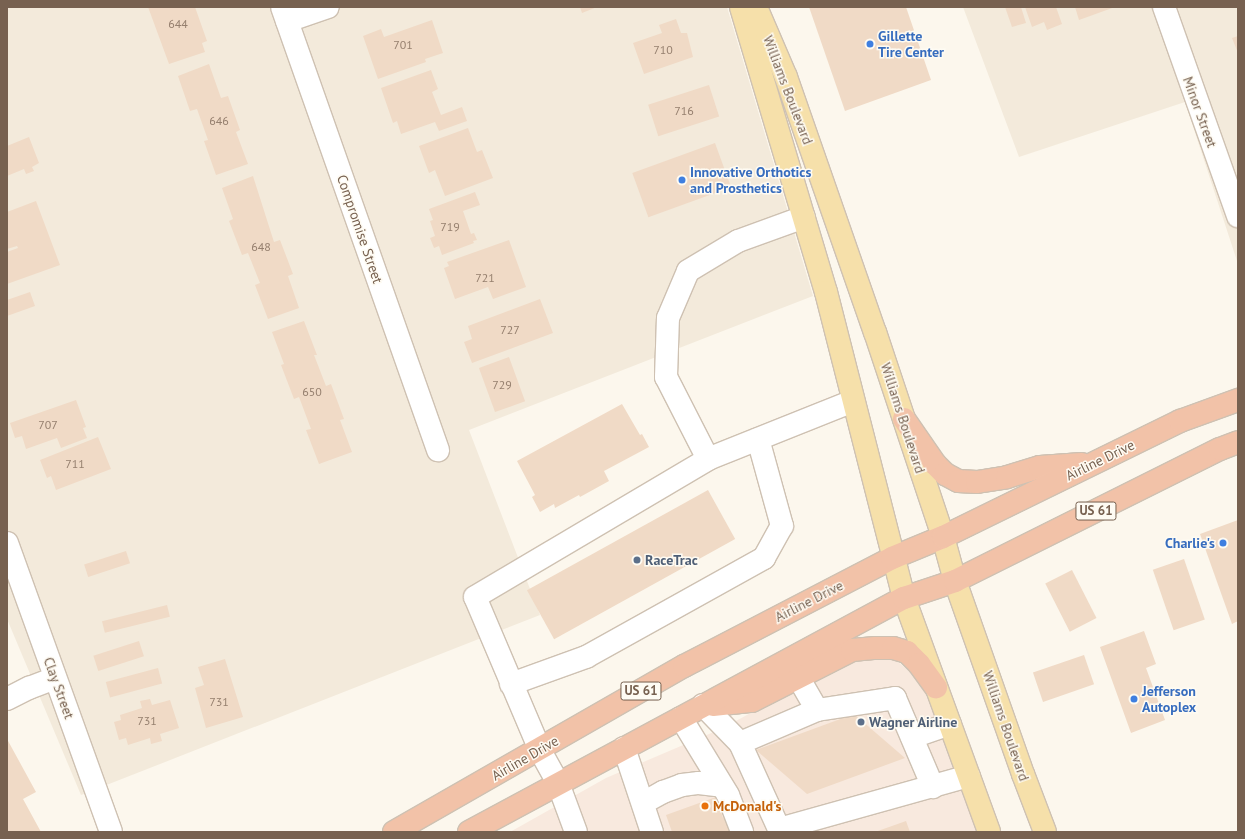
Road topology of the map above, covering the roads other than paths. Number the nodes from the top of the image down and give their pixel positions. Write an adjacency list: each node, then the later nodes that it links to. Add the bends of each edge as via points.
1 (328, 7): 5 (street)
2 (741, 7): 7 (main road, Williams Boulevard)
3 (756, 7): 10 (main road, Williams Boulevard, via 786,77)
4 (1164, 7): 6 (street, Minor Street)
5 (284, 14): 13 (street, Compromise Street)
6 (1238, 216)
7 (804, 218): 9 (main road, Williams Boulevard, via 826,292); 14 (street, via 738,241 688,271 668,318 666,377)
8 (1238, 400): 15 (highway, Airline Drive / US 61, via 1180,421)
9 (852, 401): 11 (street); 18 (main road, Williams Boulevard)
10 (904, 419): 15 (highway, via 935,464 945,474 958,481 978,482 1040,467); 16 (main road, Williams Boulevard)
11 (758, 439): 14 (street); 23 (street, via 782,526 764,558 586,657)
12 (1238, 442): 19 (highway, US 61)
13 (438, 450)
14 (708, 459): 23 (street, via 475,597)
15 (1096, 462): 16 (highway, Airline Drive / US 61)
16 (943, 537): 18 (highway, Airline Drive / US 61); 19 (main road, Williams Boulevard)
17 (7, 543): 21 (street, Clay Street)
18 (892, 558): 20 (main road, Williams Boulevard); 33 (highway, Airline Drive / US 61, via 684,666)
19 (955, 581): 20 (highway, US 61); 46 (main road, Williams Boulevard)
20 (904, 598): 24 (main road, Williams Boulevard); 26 (highway, US 61)
21 (55, 678): 25 (street); 39 (street, Clay Street)
22 (798, 678): 24 (highway, via 852,650 893,648 907,652); 26 (highway, via 752,701); 27 (street)
23 (512, 684): 33 (street)
24 (936, 687): 29 (main road, Williams Boulevard)
25 (7, 699)
26 (703, 705): 28 (highway, US 61); 31 (street)
27 (816, 710): 30 (street, via 895,698); 31 (street)
28 (681, 718): 32 (highway, US 61); 36 (street)
29 (950, 724): 30 (street); 34 (main road, Williams Boulevard)
30 (912, 737): 37 (street)
31 (740, 743): 37 (street, via 779,829)
32 (624, 748): 35 (highway, US 61); 38 (street)
33 (540, 750): 35 (street); 40 (highway, Airline Drive / US 61)
34 (969, 776): 37 (street); 45 (main road, Williams Boulevard)
35 (558, 783): 41 (highway, US 61); 42 (street)
36 (722, 786): 38 (street, via 699,783 682,785); 44 (street)
37 (933, 787)
38 (643, 803): 43 (street)
39 (110, 832)
40 (394, 832)
41 (469, 832)
42 (576, 832)
43 (652, 832)
44 (742, 832)
45 (989, 832)
46 (1045, 832)

